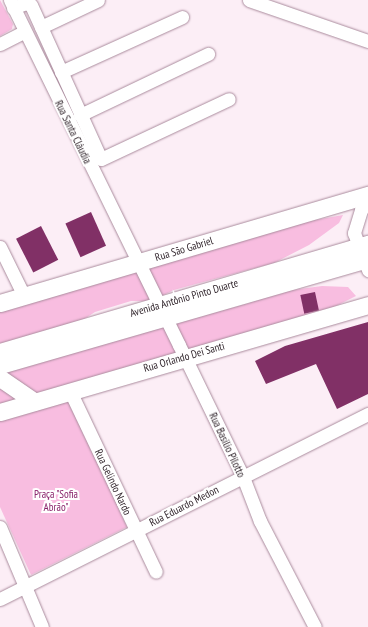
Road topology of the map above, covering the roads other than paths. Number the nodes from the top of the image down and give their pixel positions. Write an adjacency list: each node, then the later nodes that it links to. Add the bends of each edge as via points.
1 (98, 0): 5 (street)
2 (249, 0): 7 (street)
3 (11, 4): 5 (street, via 30,3); 6 (street, Rua Santa Cláudia)
4 (182, 17): 10 (street)
5 (41, 28): 10 (street)
6 (24, 32): 8 (street); 17 (street, Rua Santa Cláudia)
7 (368, 41)
8 (0, 44)
9 (208, 54): 12 (street)
10 (61, 72): 12 (street)
11 (229, 99): 12 (street, via 104,159 98,156)
12 (80, 115)
13 (368, 195): 17 (main road, Rua São Gabriel)
14 (368, 200): 16 (street, via 356,221)
15 (0, 247): 18 (street)
16 (365, 258): 21 (main road, Avenida Antônio Pinto Duarte)
17 (137, 263): 18 (main road, Rua São Gabriel); 21 (street, Rua Basilio Pilotto)
18 (24, 296): 19 (main road, Rua São Gabriel)
19 (0, 303)
20 (368, 305): 23 (main road, Rua Orlando Dei Santi)
21 (161, 311): 22 (main road, Avenida Antônio Pinto Duarte); 23 (street, Rua Basilio Pilotto); 24 (main road, Avenida Antônio Pinto Duarte)
22 (0, 352)
23 (185, 357): 26 (main road, Rua Orlando Dei Santi); 30 (street, Rua Basilio Pilotto)
24 (0, 364)
25 (0, 378): 27 (main road)
26 (70, 391): 27 (main road, Rua Orlando Dei Santi); 32 (street, Rua Gelindo Nardo)
27 (35, 402): 28 (main road, Rua Orlando Dei Santi)
28 (0, 412)
29 (368, 414): 30 (street, Rua Eduardo Medon)
30 (243, 476): 32 (street, Rua Eduardo Medon); 37 (street, Rua Basilio Pilotto, via 260,522)
31 (0, 527): 34 (street)
32 (137, 531): 33 (street, Rua Gelindo Nardo); 34 (street, Rua Eduardo Medon)
33 (156, 572)
34 (27, 586): 35 (street, Rua Eduardo Medon); 36 (street)
35 (0, 599)
36 (42, 627)
37 (315, 627)

